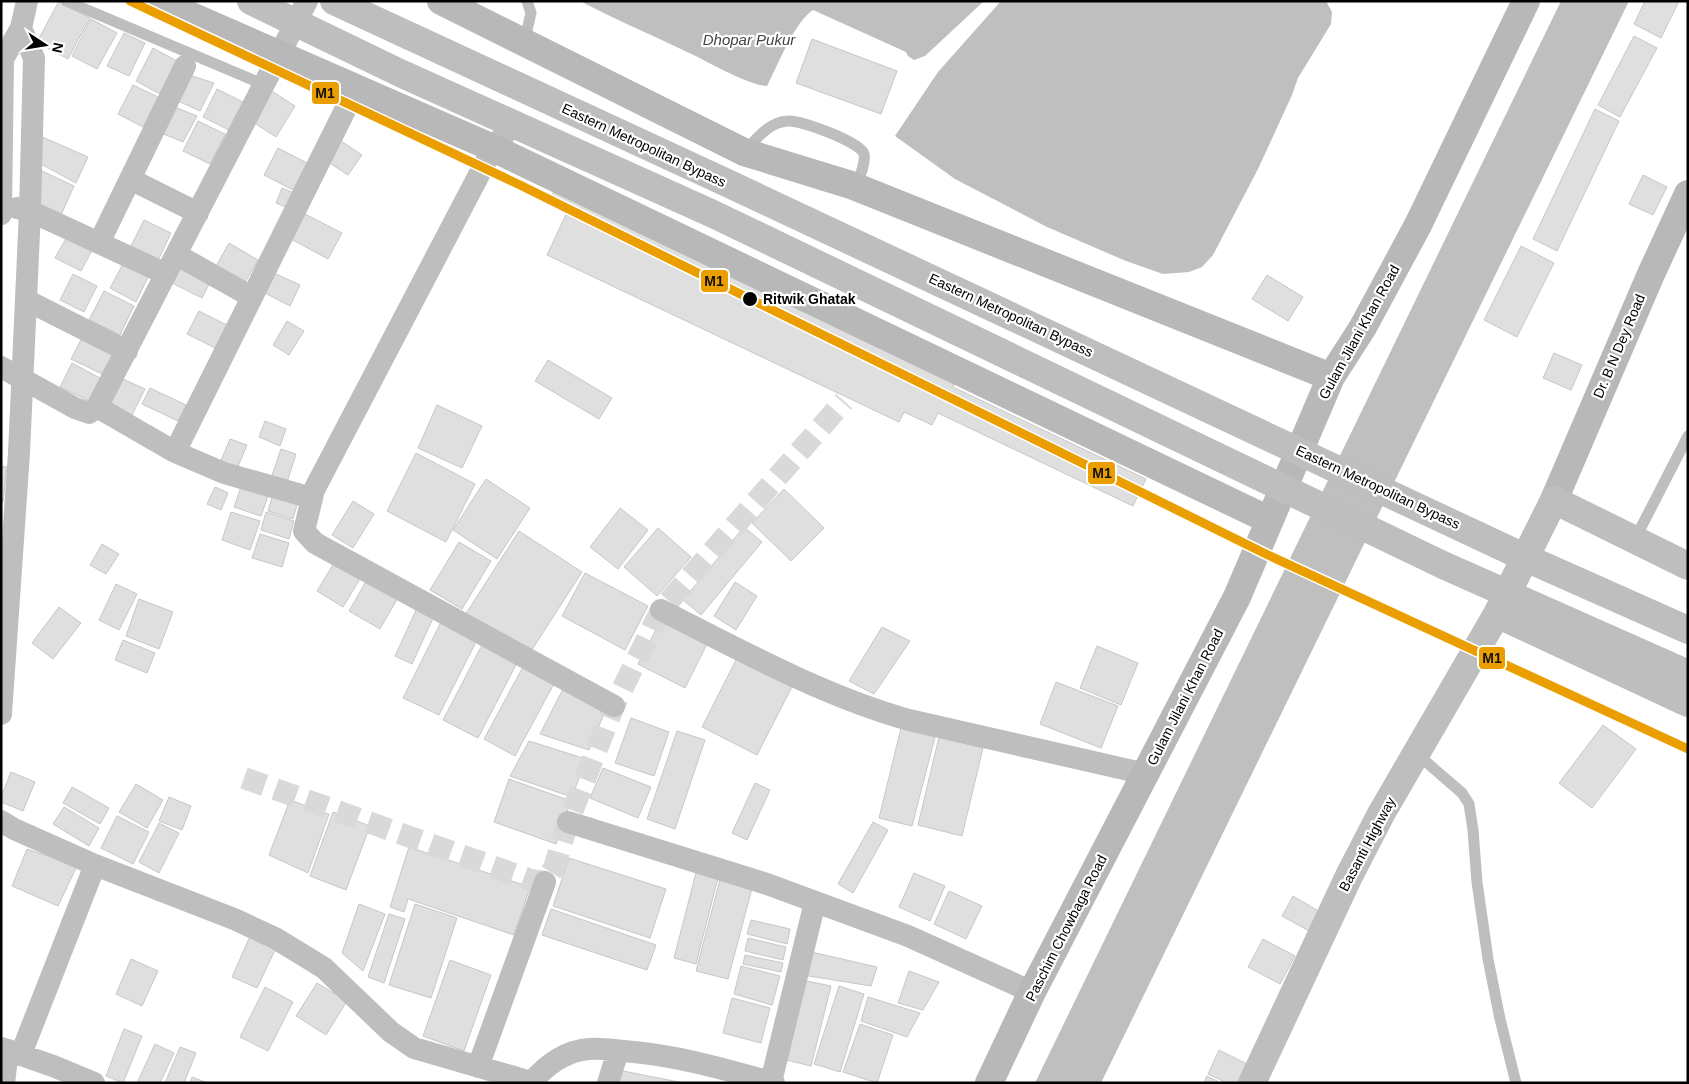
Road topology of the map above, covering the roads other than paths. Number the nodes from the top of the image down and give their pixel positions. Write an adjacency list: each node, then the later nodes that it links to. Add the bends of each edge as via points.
1 (27, 1): 10 (street)
2 (66, 1): 14 (lane)
3 (157, 1): 12 (street)
4 (251, 1): 9 (main road)
5 (334, 1): 45 (main road, Eastern Metropolitan Bypass, via 1528,559)
6 (441, 1): 11 (street)
7 (527, 1): 11 (lane, via 531,13)
8 (1526, 1): 32 (street, Gulam Jilani Khan Road, via 1418,225 1363,327)
9 (302, 12): 12 (street); 17 (main road, via 400,73)
10 (21, 28): 16 (street, via 3,58); 24 (street, via 34,58)
11 (524, 43): 19 (street)
12 (281, 55): 14 (street); 15 (street)
13 (185, 66): 20 (street)
14 (265, 85): 25 (street)
15 (356, 88): 18 (street); 28 (street)
16 (2, 116): 23 (street)
17 (512, 124): 18 (street); 46 (main road, via 713,214 1443,565)
18 (493, 148): 38 (street); 40 (street)
19 (744, 152): 21 (street); 21 (lane, via 778,123 789,120 802,123 862,149 864,155)
20 (130, 179): 25 (street); 26 (street)
21 (856, 187): 32 (street)
22 (1688, 194): 39 (street, Dr. B N Dey Road)
23 (2, 208): 24 (street)
24 (30, 211): 26 (street); 29 (street)
25 (198, 214): 27 (street)
26 (99, 243): 27 (street)
27 (172, 265): 28 (street); 30 (street)
28 (252, 297): 37 (street)
29 (26, 300): 30 (street); 33 (street)
30 (127, 351): 34 (street)
31 (1, 367): 33 (street)
32 (1331, 377): 40 (street, Gulam Jilani Khan Road)
33 (23, 378): 34 (street, via 75,408 89,413); 36 (street)
34 (98, 407): 37 (street)
35 (1688, 436): 41 (lane)
36 (10, 450): 49 (street)
37 (176, 452): 38 (street, via 224,473)
38 (312, 498): 48 (street, via 304,531 315,543)
39 (1554, 500): 41 (main road); 44 (main road, Basanti Highway)
40 (1269, 520): 51 (street, Gulam Jilani Khan Road, via 1237,596)
41 (1634, 541): 42 (main road)
42 (1688, 566)
43 (661, 610): 51 (street, via 736,648 875,710)
44 (1497, 614): 47 (main road); 50 (main road, Basanti Highway)
45 (1688, 630)
46 (1688, 674)
47 (1688, 703)
48 (614, 706)
49 (1, 714)
50 (1417, 754): 67 (main road, Basanti Highway, via 1348,876); 68 (lane, via 1462,793 1469,804 1488,959)
51 (1146, 774): 57 (street, Paschim Chowbaga Road)
52 (1, 821): 54 (street)
53 (568, 822): 56 (street)
54 (95, 865): 58 (street); 60 (street, via 274,938 324,968 391,1032 414,1048)
55 (545, 882): 60 (street)
56 (815, 902): 57 (street, via 908,936); 62 (street)
57 (1032, 992): 66 (street, Paschim Chowbaga Road)
58 (10, 1051): 63 (street); 64 (street)
59 (618, 1051): 61 (street, via 589,1049 573,1053 551,1062); 62 (street, via 691,1060); 65 (street)
60 (478, 1067): 61 (street)
61 (531, 1082)
62 (773, 1082)
63 (4, 1083)
64 (94, 1083)
65 (608, 1083)
66 (989, 1083)
67 (1252, 1083)
68 (1516, 1083)

